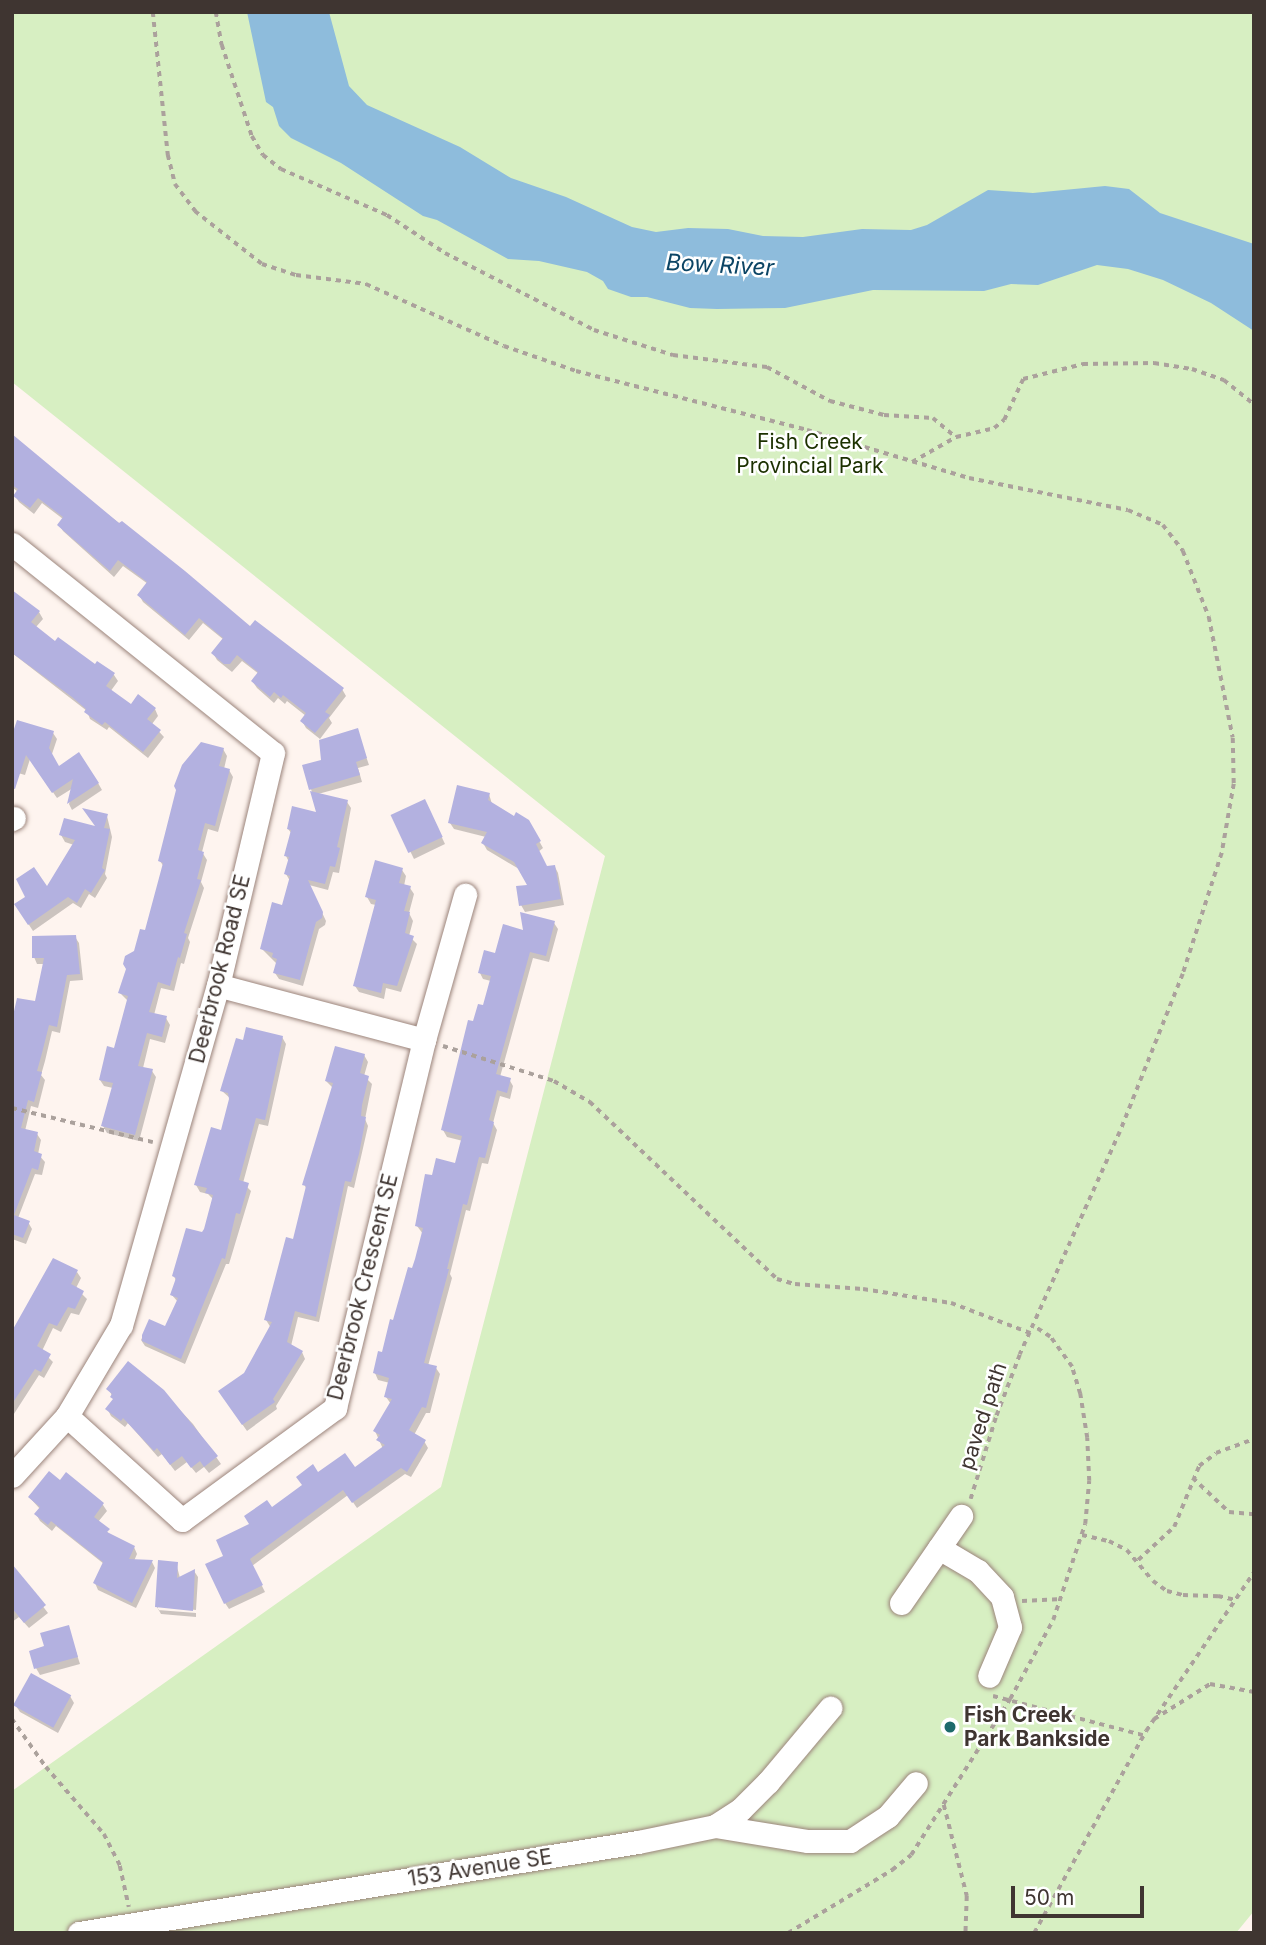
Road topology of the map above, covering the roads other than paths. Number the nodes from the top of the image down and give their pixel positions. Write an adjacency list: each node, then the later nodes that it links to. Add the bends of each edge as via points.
1 (12, 544): 3 (street, Deerbrook Road SE, via 273,752)
2 (465, 895): 4 (street)
3 (218, 985): 4 (street); 5 (street, Deerbrook Road SE, via 121,1325)
4 (424, 1040): 5 (street, Deerbrook Crescent SE, via 335,1408 182,1520)
5 (67, 1416): 6 (street, Deerbrook Road SE)
6 (12, 1476)
7 (961, 1516): 8 (street)
8 (939, 1548): 9 (street); 10 (street, via 978,1571 1004,1601 1010,1627)
9 (901, 1604)
10 (989, 1685)
11 (830, 1708): 13 (street, 153 Avenue SE, via 768,1782 740,1810)
12 (915, 1783): 13 (street, via 888,1816 850,1841 808,1841)
13 (715, 1826): 14 (street, 153 Avenue SE)
14 (79, 1933)

